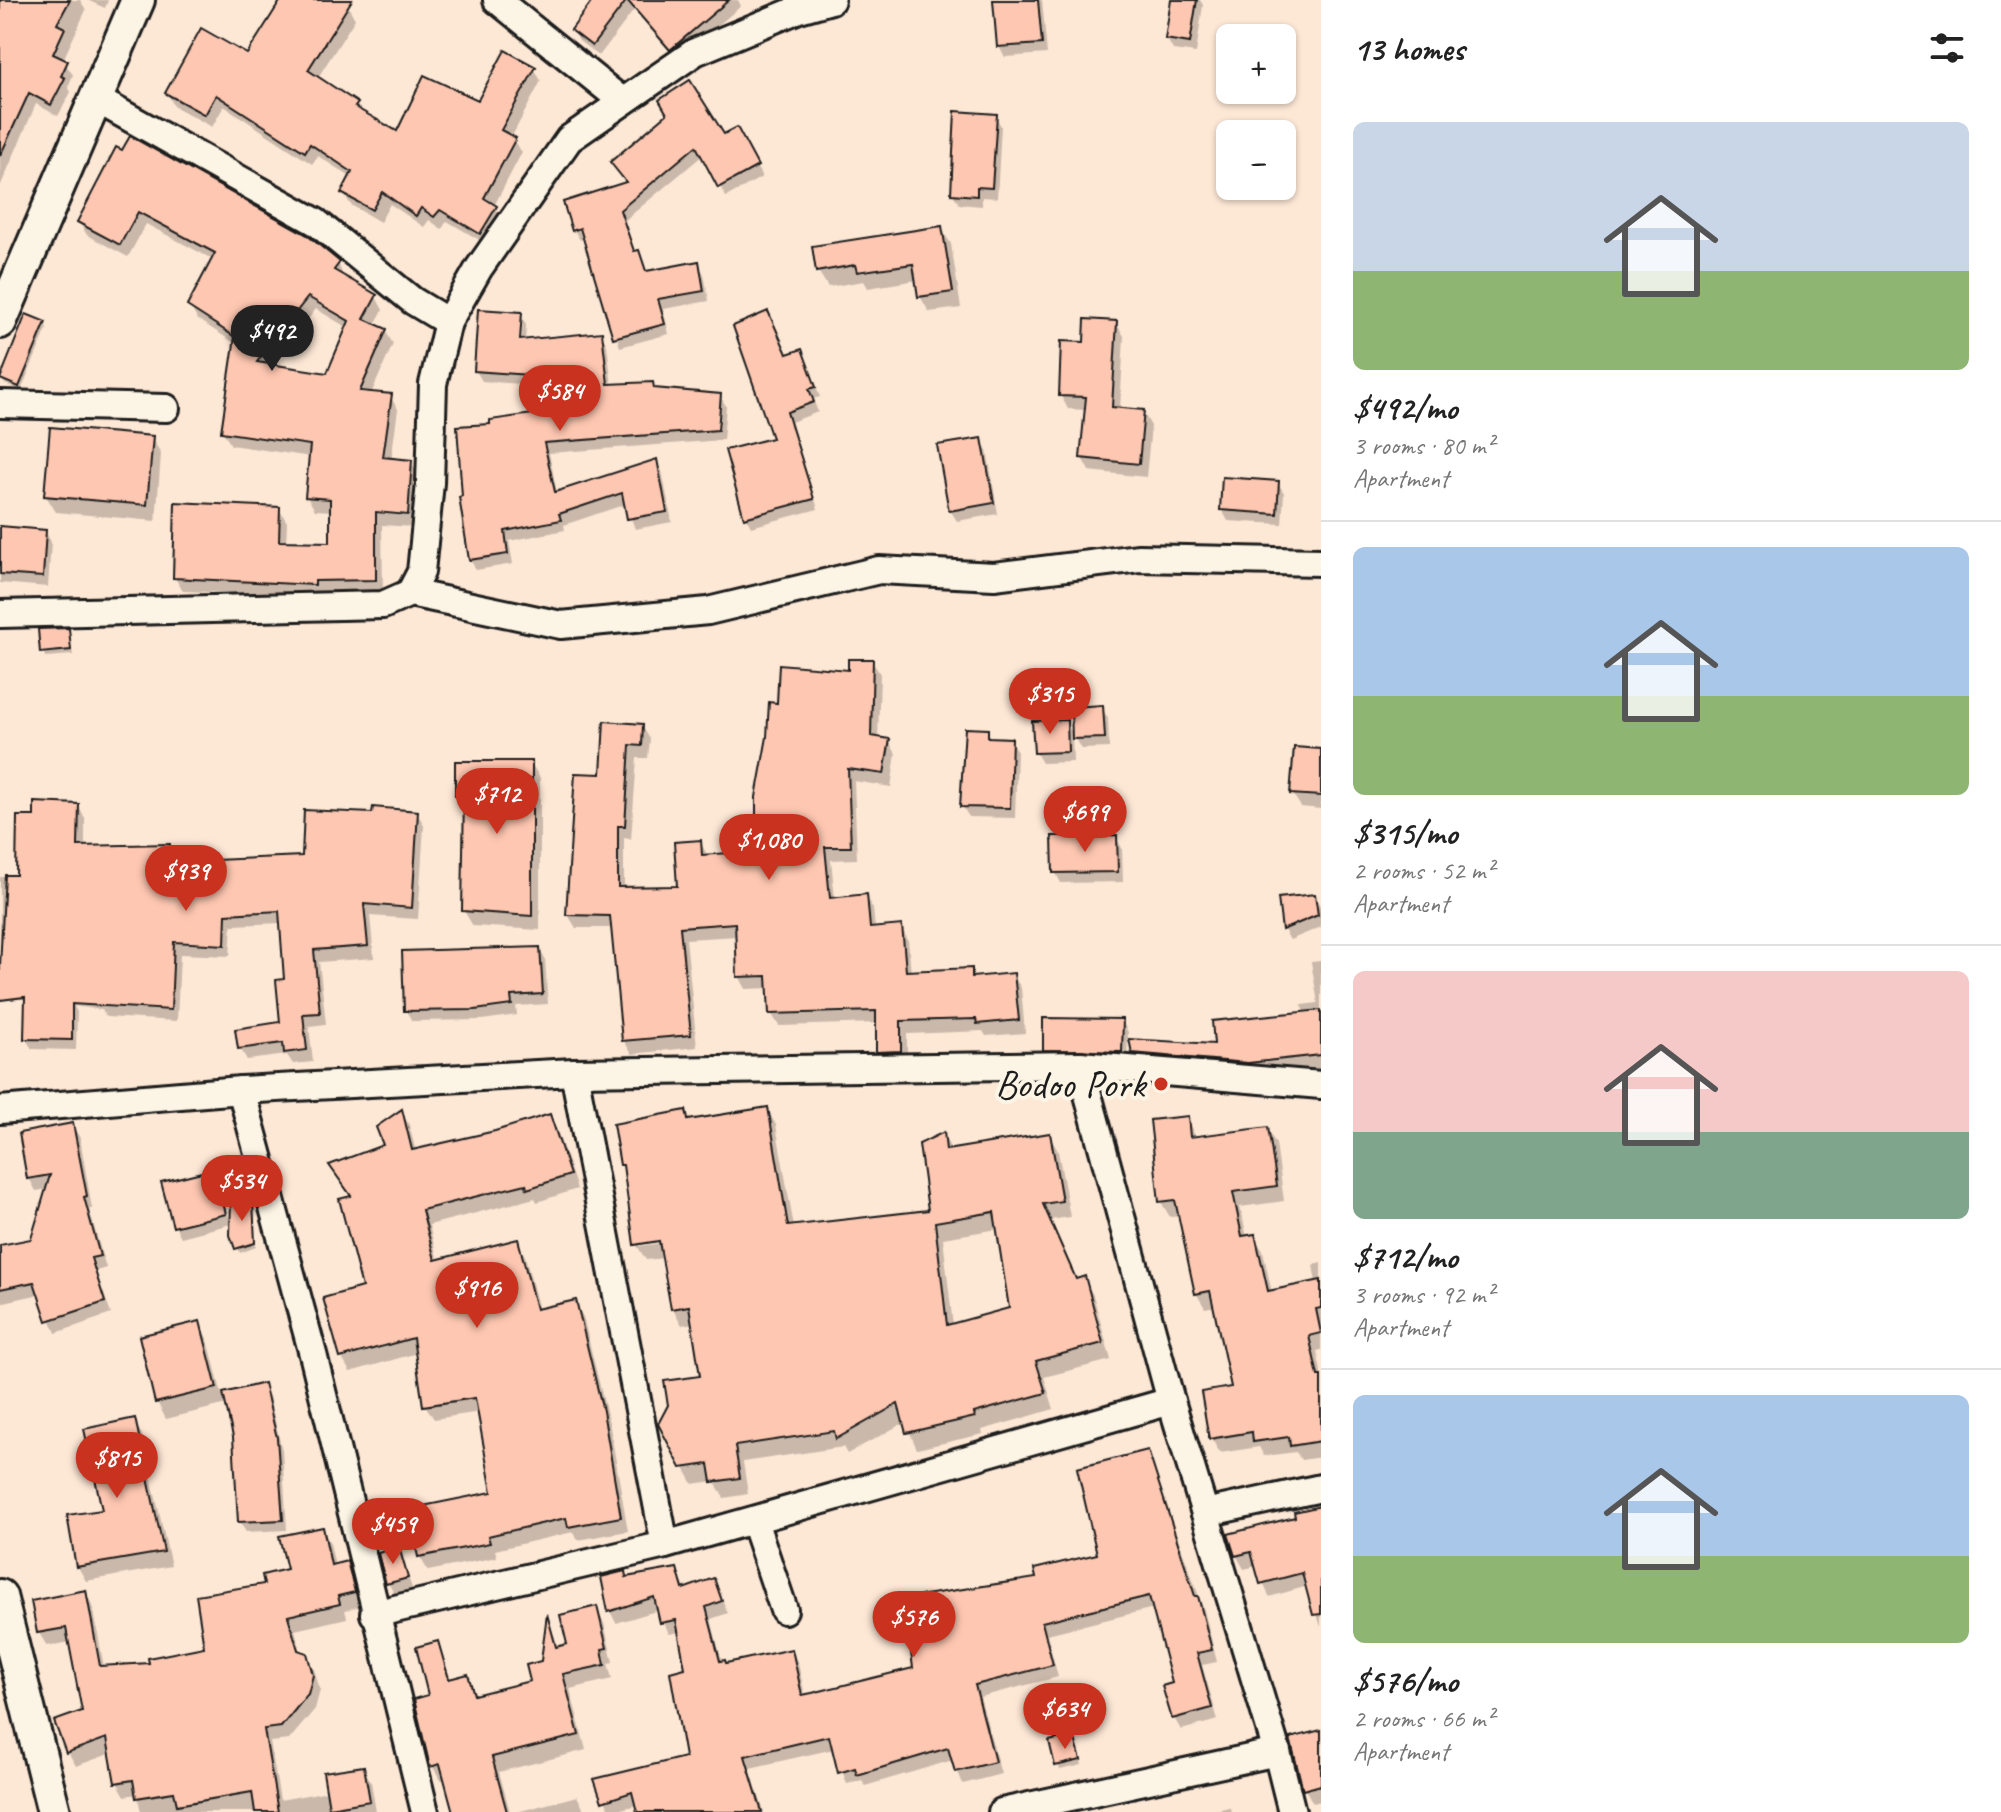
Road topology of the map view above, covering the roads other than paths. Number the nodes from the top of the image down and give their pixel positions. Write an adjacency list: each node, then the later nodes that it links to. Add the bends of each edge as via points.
1 (138, 0): 4 (street)
2 (497, 0): 5 (street)
3 (831, 0): 5 (street, via 695,52)
4 (96, 99): 6 (street); 7 (street, via 316,222 413,301)
5 (621, 100): 7 (street, via 569,139)
6 (0, 322)
7 (448, 322): 11 (street, via 433,384 421,572)
8 (0, 404): 9 (street)
9 (166, 408)
10 (1321, 562): 11 (street, via 1139,558 994,576 879,570 708,611 561,625)
11 (410, 593): 12 (street, via 383,605)
12 (0, 614)
13 (1080, 1065): 14 (street); 15 (street); 18 (street)
14 (574, 1072): 16 (street); 22 (street)
15 (1321, 1085)
16 (241, 1090): 17 (street); 25 (street, via 314,1358)
17 (0, 1110)
18 (1171, 1401): 20 (street); 21 (street)
19 (1321, 1488): 20 (street)
20 (1205, 1513): 26 (street)
21 (754, 1521): 22 (street); 24 (street)
22 (665, 1545): 25 (street)
23 (0, 1596): 27 (street)
24 (784, 1610)
25 (374, 1614): 28 (street)
26 (1277, 1752): 29 (street); 30 (street)
27 (54, 1812)
28 (425, 1812)
29 (1002, 1812)
30 (1292, 1812)

